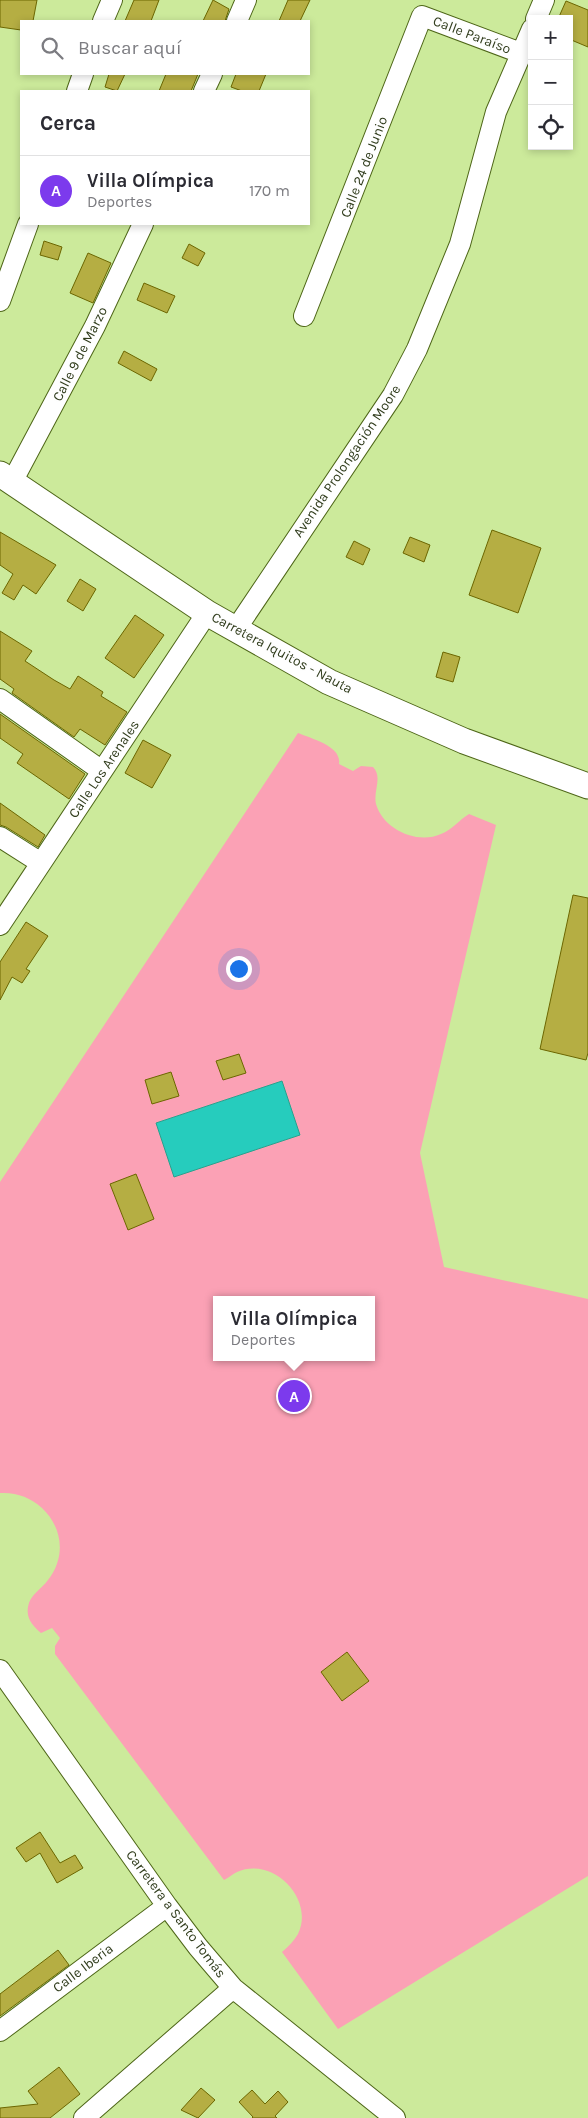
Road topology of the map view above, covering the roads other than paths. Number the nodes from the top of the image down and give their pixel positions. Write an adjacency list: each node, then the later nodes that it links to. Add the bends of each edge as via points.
1 (112, 0): 6 (street)
2 (246, 0): 7 (street)
3 (544, 0): 4 (street)
4 (538, 15)
5 (422, 16): 9 (street, Calle Paraíso); 17 (street, Calle 24 de Junio)
6 (104, 20)
7 (236, 20)
8 (528, 38): 9 (street, Avenida Prolongación Moore)
9 (521, 54): 20 (street, Avenida Prolongación Moore, via 496,112 460,244 418,349 393,395)
10 (83, 75): 12 (street)
11 (212, 75): 13 (street)
12 (77, 90)
13 (204, 90)
14 (28, 225): 16 (street)
15 (143, 225): 18 (street, Calle 9 de Marzo, via 96,326)
16 (0, 302)
17 (304, 316)
18 (6, 478): 19 (main road, Carretera Iquitos - Nauta)
19 (207, 613): 20 (main road, Carretera Iquitos - Nauta); 22 (street, Calle Los Arenales)
20 (236, 630): 23 (main road, Carretera Iquitos - Nauta, via 329,682 464,741)
21 (0, 699): 22 (street)
22 (102, 771): 25 (street, Calle Los Arenales)
23 (588, 786)
24 (0, 837): 25 (street)
25 (41, 863): 26 (street, Calle Los Arenales)
26 (0, 925)
27 (0, 1670): 28 (street, Carretera a Santo Tomás)
28 (167, 1906): 29 (street, Carretera a Santo Tomás); 30 (street, Calle Iberia)
29 (233, 1988): 31 (street); 32 (street, Carretera a Santo Tomás)
30 (0, 2031)
31 (84, 2118)
32 (395, 2118)

